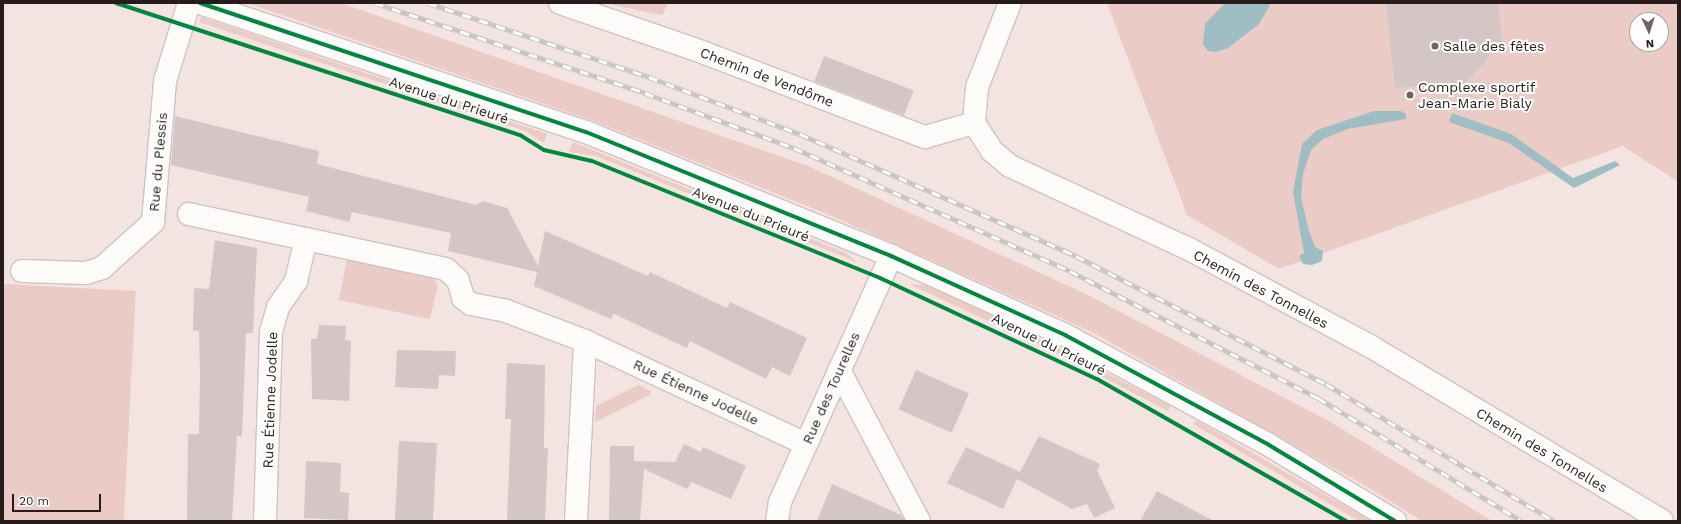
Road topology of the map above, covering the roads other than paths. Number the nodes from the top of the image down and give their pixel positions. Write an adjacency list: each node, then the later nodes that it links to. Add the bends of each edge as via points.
1 (189, 3): 9 (street, Rue du Plessis, via 165,81 153,222 102,268 86,273)
2 (200, 3): 8 (street, Avenue du Prieuré, via 586,132)
3 (560, 3): 5 (street, Chemin de Vendôme, via 702,52 925,137)
4 (1010, 3): 5 (street, via 977,87)
5 (974, 123): 18 (street, Chemin des Tonnelles, via 992,151 1010,166 1187,248 1370,346)
6 (189, 214): 7 (street, Rue Étienne Jodelle)
7 (306, 239): 10 (street, Rue Étienne Jodelle, via 446,269 458,280 462,298 471,304 506,311); 13 (street, Rue Étienne Jodelle, via 296,281 278,307 271,332)
8 (891, 256): 11 (street, Rue des Tourelles); 17 (street, Avenue du Prieuré, via 1065,335 1269,445)
9 (22, 270)
10 (585, 341): 12 (street, Rue Étienne Jodelle); 14 (street)
11 (839, 370): 12 (street, Rue des Tourelles); 16 (street)
12 (806, 444): 15 (street, Rue des Tourelles, via 780,502)
13 (266, 521)
14 (576, 521)
15 (777, 521)
16 (920, 521)
17 (1395, 521)
18 (1662, 521)

